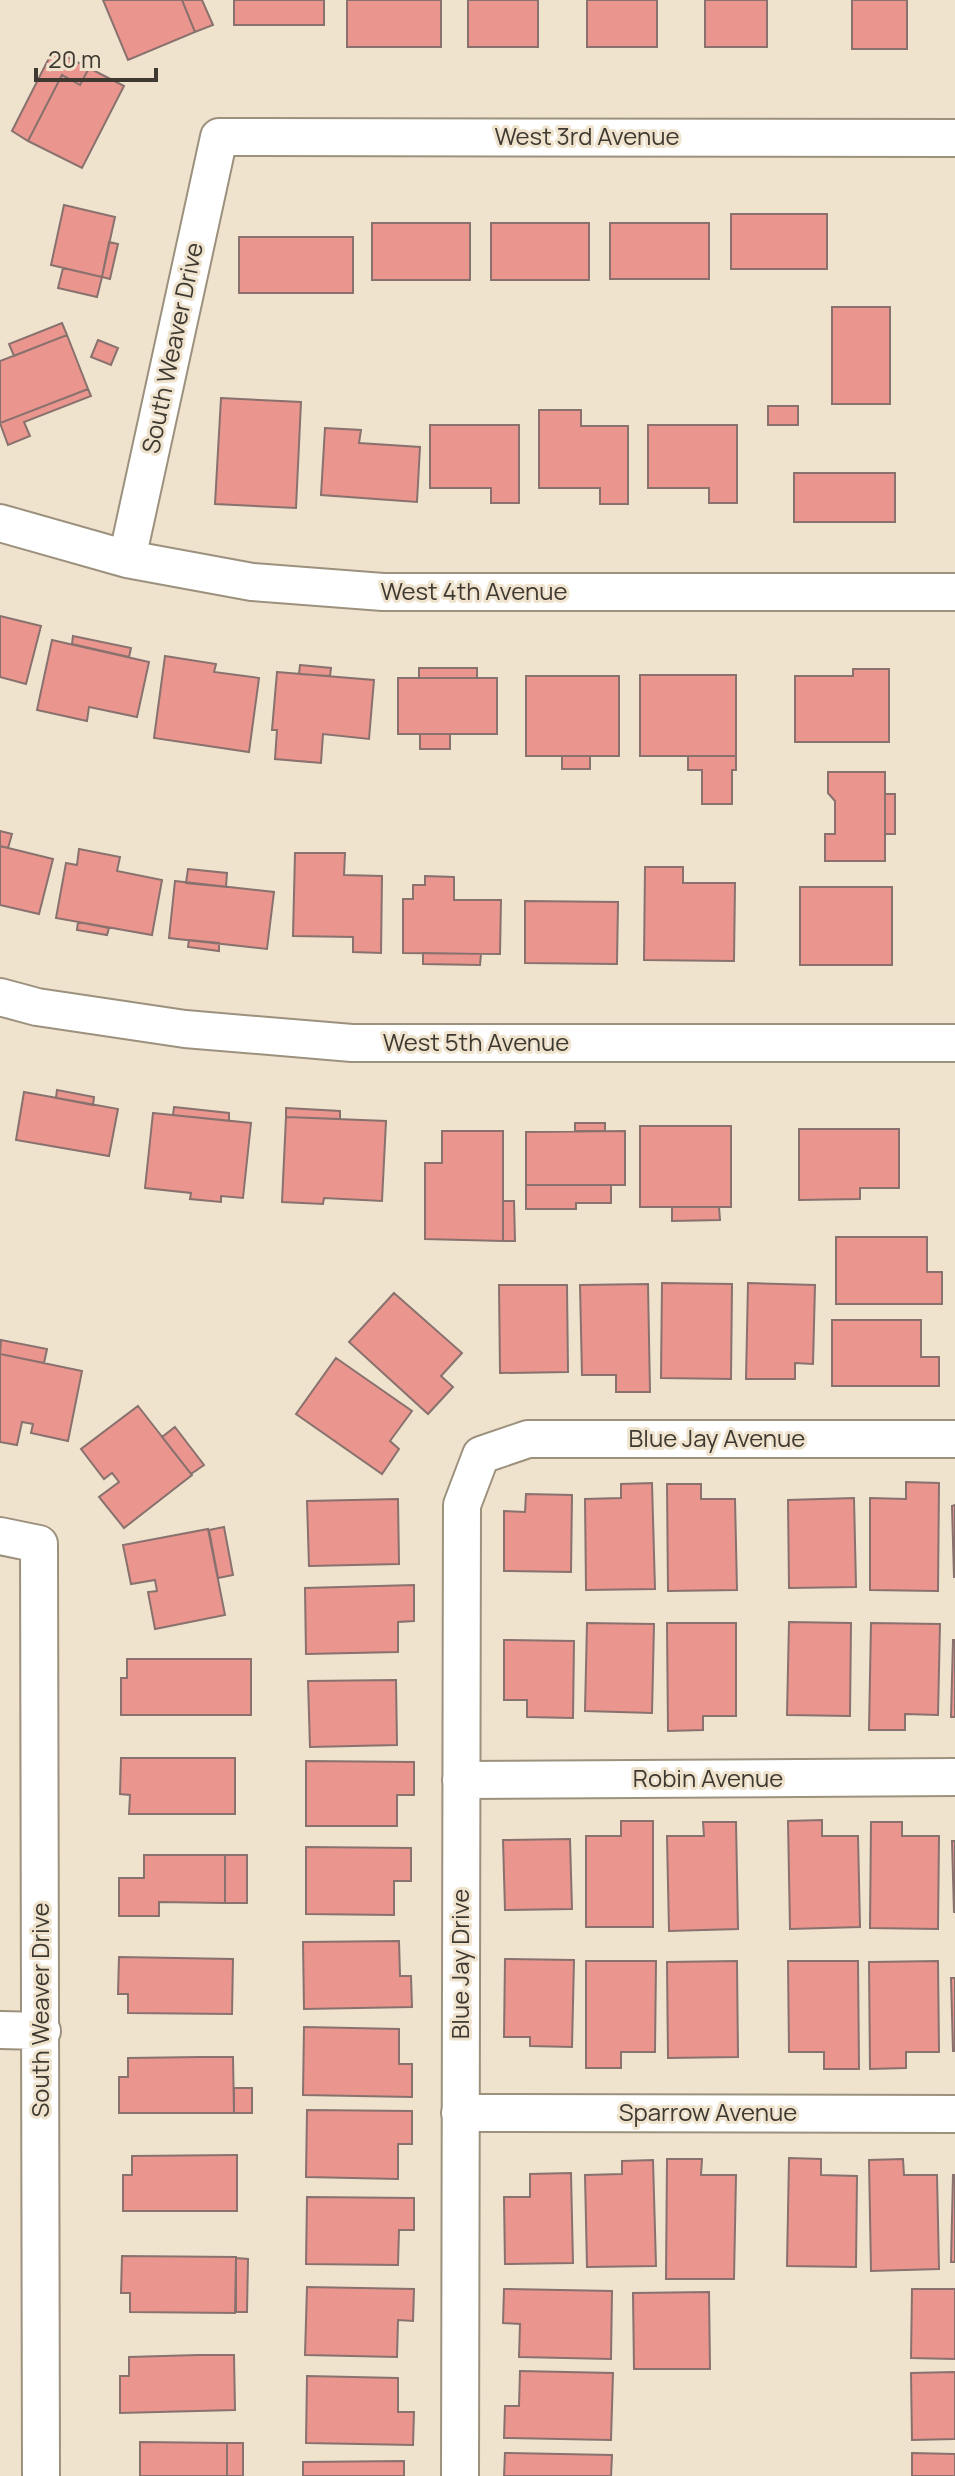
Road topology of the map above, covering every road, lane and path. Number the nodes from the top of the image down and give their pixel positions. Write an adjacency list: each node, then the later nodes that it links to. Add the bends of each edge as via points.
1 (219, 137): 2 (street, West 3rd Avenue); 4 (street, South Weaver Drive)
2 (955, 138)
3 (0, 523): 4 (street, West 4th Avenue)
4 (127, 559): 5 (street, West 4th Avenue, via 252,582 383,592)
5 (955, 592)
6 (0, 997): 7 (street, West 5th Avenue, via 185,1029 352,1043)
7 (955, 1043)
8 (955, 1439): 9 (street, Blue Jay Avenue, via 528,1439)
9 (481, 1455): 12 (street, Blue Jay Drive, via 462,1505)
10 (0, 1536): 14 (street, South Weaver Drive, via 39,1544)
11 (955, 1777): 12 (street, Robin Avenue)
12 (461, 1780): 15 (street, Blue Jay Drive)
13 (0, 2030): 14 (street)
14 (42, 2031): 17 (street, South Weaver Drive)
15 (460, 2113): 16 (street, Sparrow Avenue); 18 (street, Blue Jay Drive)
16 (955, 2114)
17 (41, 2476)
18 (460, 2476)

